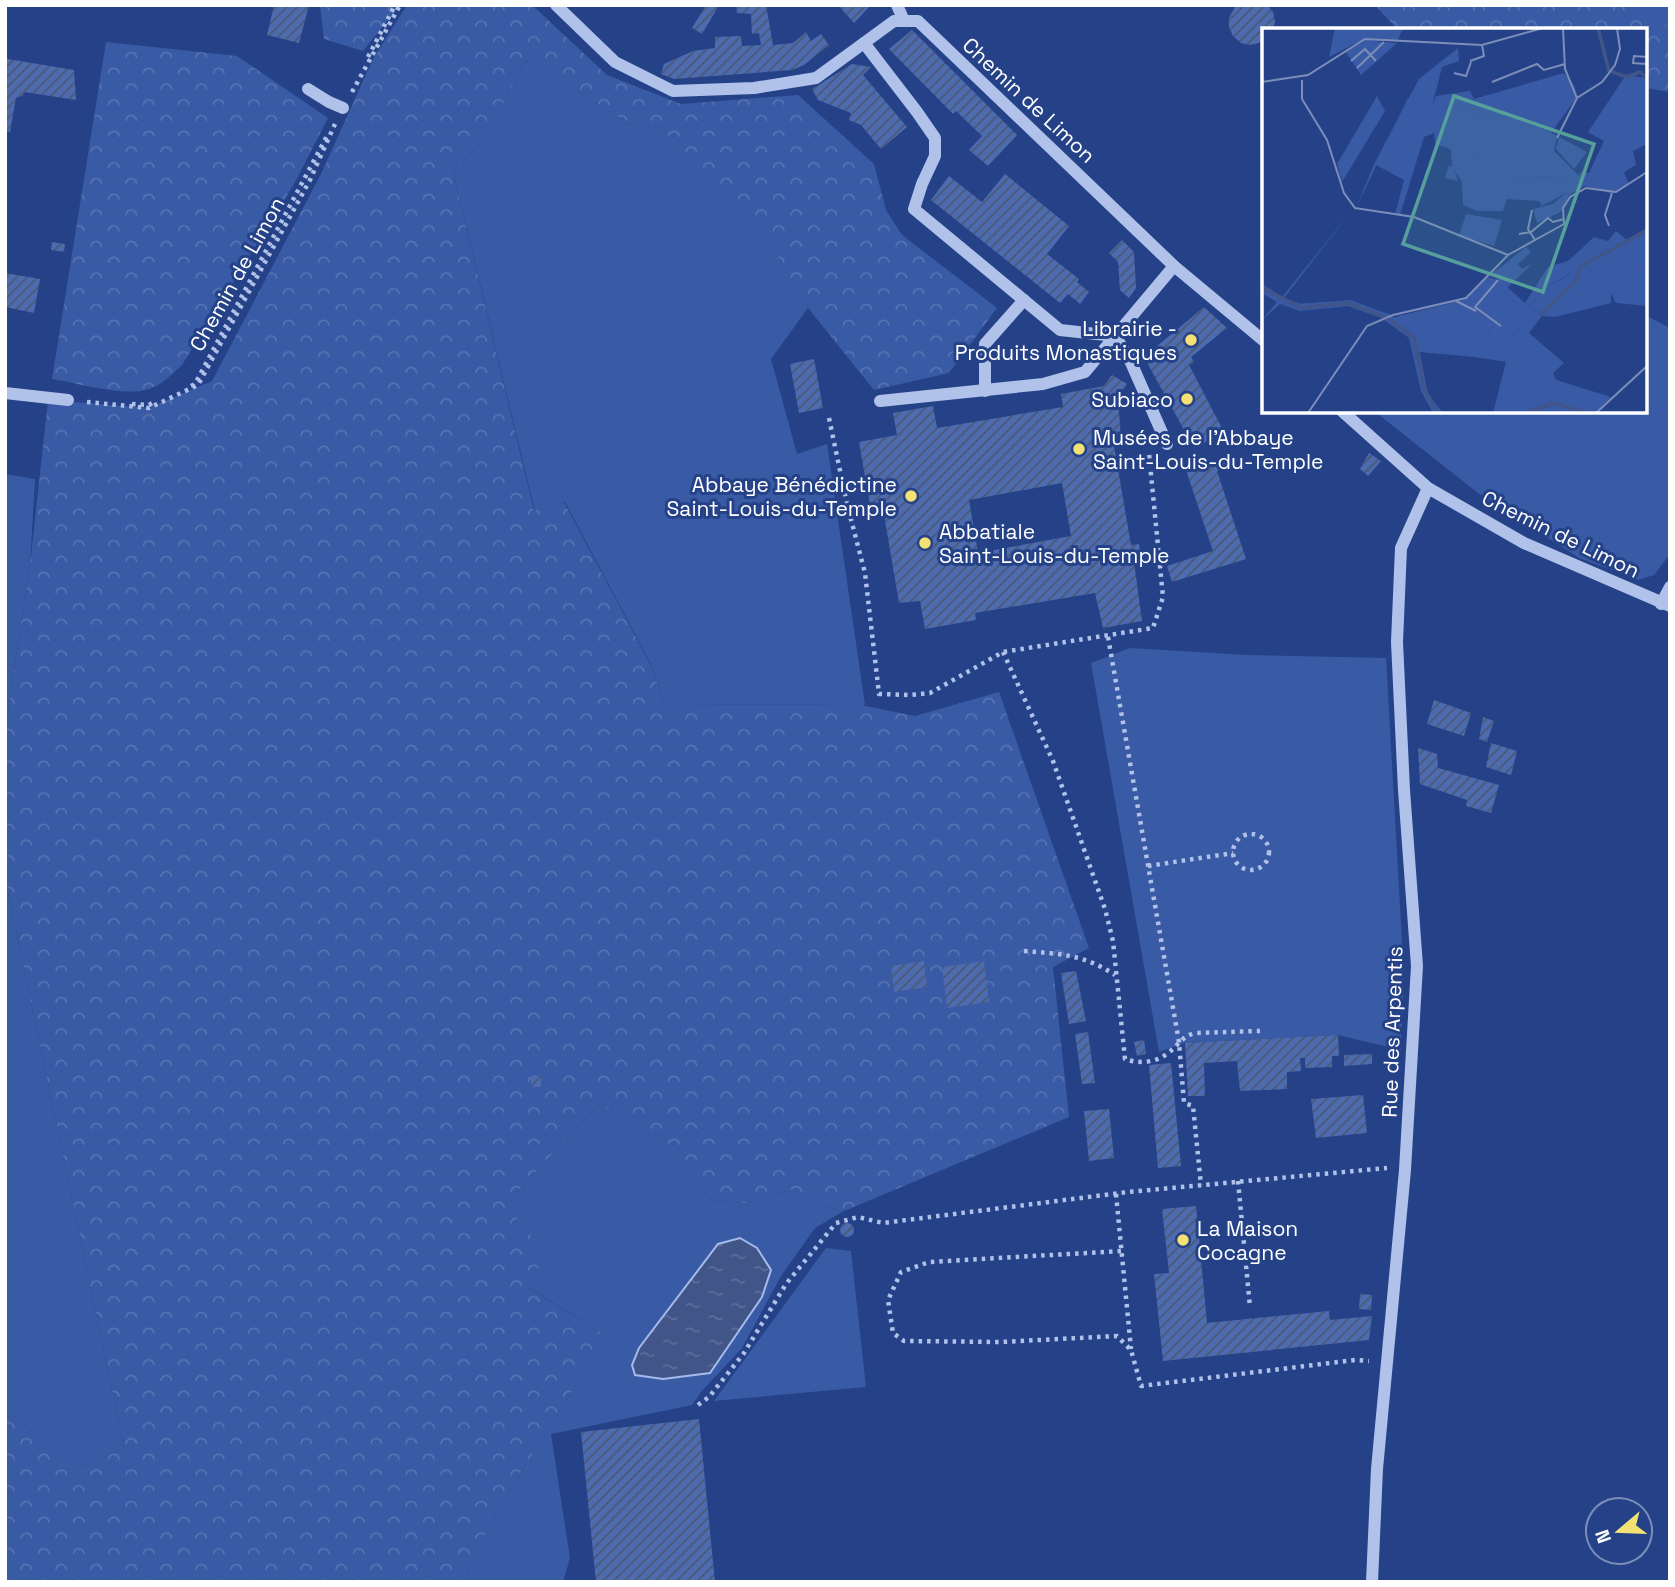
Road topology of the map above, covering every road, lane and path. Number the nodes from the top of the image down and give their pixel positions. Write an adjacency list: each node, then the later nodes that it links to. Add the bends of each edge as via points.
1 (397, 5): 7 (path, Chemin de Limon)
2 (556, 5): 5 (street, via 615,62 673,91 754,88 817,78)
3 (897, 5): 4 (street)
4 (904, 21): 5 (street, via 894,21); 8 (street, Chemin de Limon, via 918,21)
5 (864, 43): 9 (street, via 935,138 936,156 914,209)
6 (308, 89): 7 (street)
7 (342, 107): 14 (path, Chemin de Limon, via 310,180 198,385 149,408)
8 (1174, 266): 10 (street); 11 (street, Chemin de Limon)
9 (1024, 300): 10 (street, via 1060,330); 12 (street, via 985,344)
10 (1115, 336): 12 (street, via 1085,372); 18 (street)
11 (1262, 339)
12 (985, 391): 15 (street)
13 (5, 393): 14 (street)
14 (68, 400)
15 (880, 401)
16 (1344, 413): 19 (street, Chemin de Limon)
17 (829, 418): 23 (path, via 865,573 879,694 930,693)
18 (1167, 444): 22 (path, via 1149,451 1163,597 1153,628)
19 (1428, 488): 21 (street, Chemin de Limon, via 1524,543); 30 (street, Rue des Arpentis, via 1401,548 1397,642 1417,966)
20 (1670, 587): 21 (street)
21 (1666, 605)
22 (1108, 637): 23 (path); 25 (path)
23 (1003, 652): 27 (path, via 1053,761 1096,884 1113,941)
24 (1233, 853): 24 (path, via 1239,838 1247,834 1256,833 1269,844 1267,861 1253,870 1239,866); 25 (path)
25 (1148, 866): 29 (path)
26 (1024, 950): 27 (path, via 1070,955 1095,962)
27 (1115, 975): 29 (path, via 1125,1059 1135,1063 1160,1058)
28 (1260, 1031): 29 (path, via 1195,1033)
29 (1179, 1042): 32 (path, via 1184,1103 1193,1106)
30 (1405, 1170): 31 (path, via 1380,1167); 37 (street, Rue des Arpentis)
31 (1238, 1181): 32 (path); 35 (path)
32 (1201, 1185): 33 (path)
33 (1116, 1194): 34 (path); 38 (path, via 883,1223 858,1217 836,1223 786,1284 744,1353)
34 (1122, 1251): 36 (path); 36 (path, via 929,1262 901,1272 887,1300 893,1333 904,1342 1117,1336)
35 (1250, 1307)
36 (1131, 1350): 37 (path, via 1141,1386 1355,1360)
37 (1387, 1361): 39 (street, Rue des Arpentis)
38 (698, 1405)
39 (1372, 1582)

